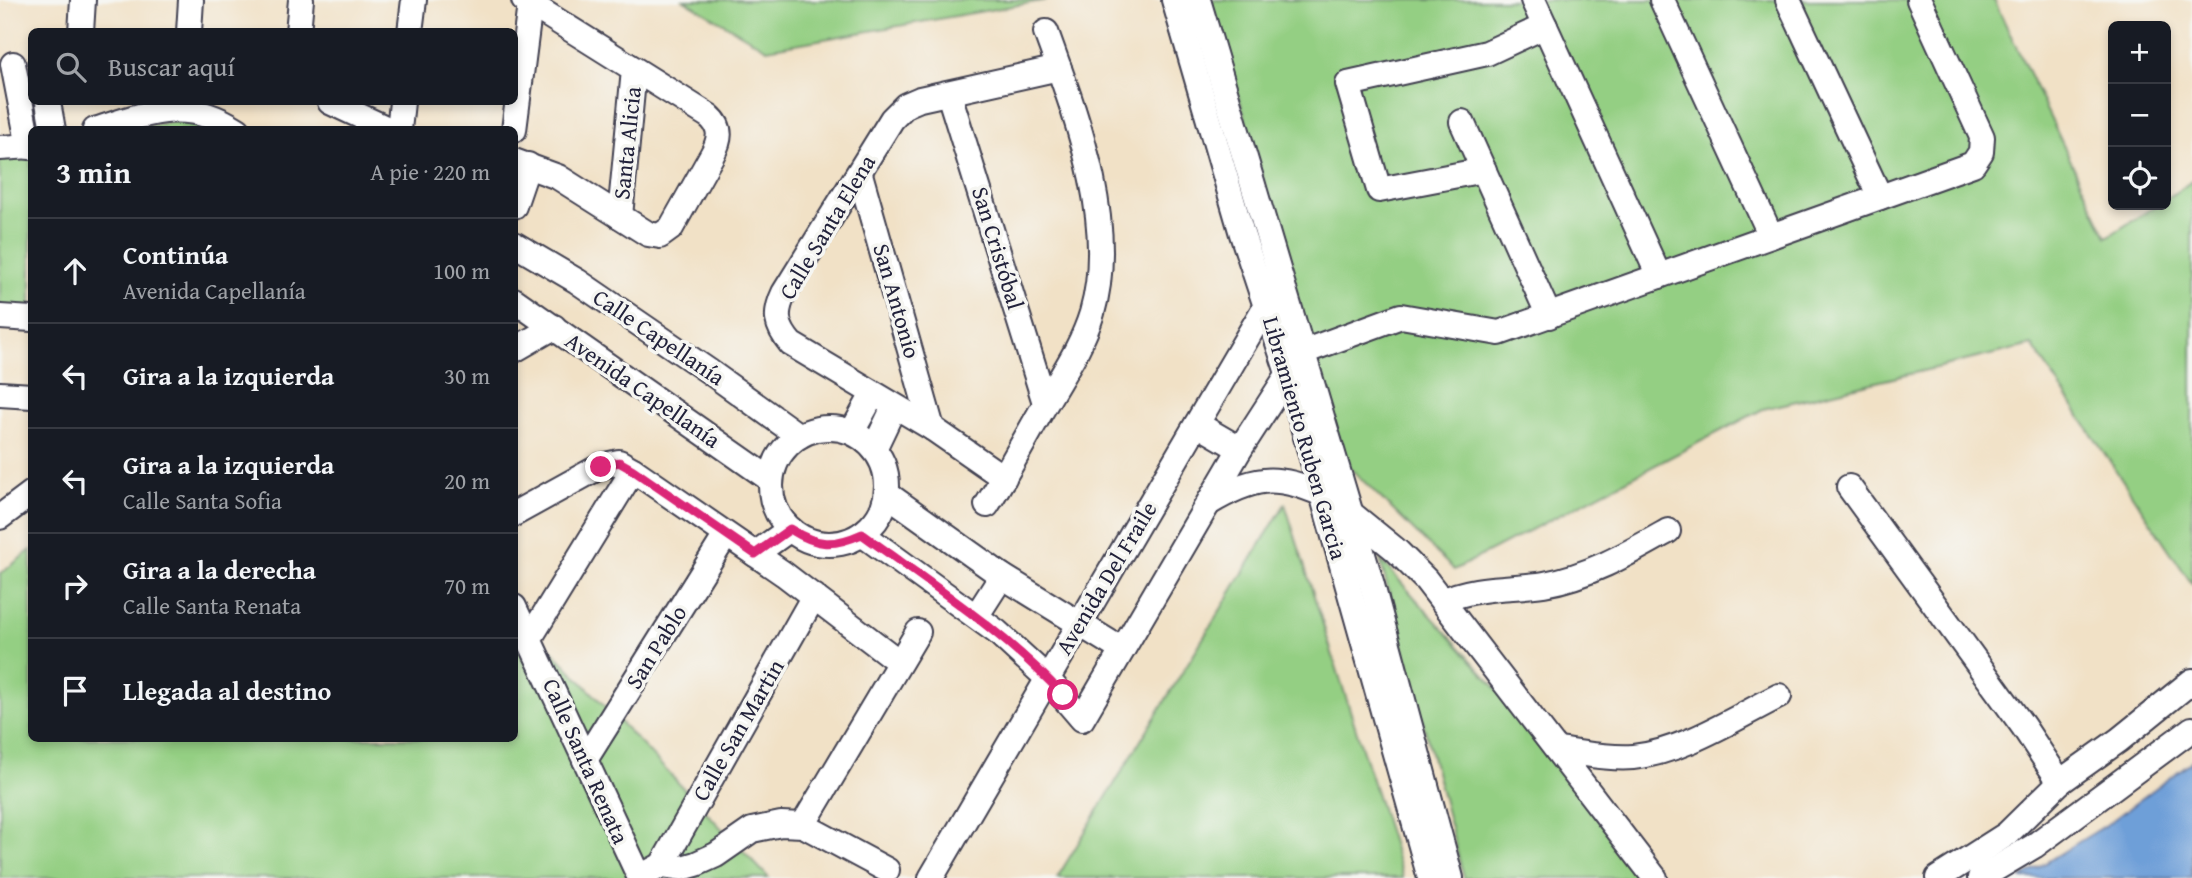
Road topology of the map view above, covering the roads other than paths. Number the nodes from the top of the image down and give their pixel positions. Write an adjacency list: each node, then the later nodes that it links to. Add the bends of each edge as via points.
1 (83, 0): 13 (street)
2 (191, 0): 14 (street)
3 (301, 0): 15 (street)
4 (414, 0): 16 (street)
5 (1174, 0): 48 (street, Libramiento Ruben Garcia)
6 (1198, 0): 46 (street, Libramiento Ruben Garcia)
7 (1533, 0): 12 (street)
8 (1662, 0): 43 (street)
9 (1788, 0): 41 (street)
10 (1919, 0): 41 (street, via 1982,137 1981,152 1973,164)
11 (527, 2): 20 (street); 21 (street)
12 (1545, 26): 38 (street, via 1487,53 1348,84 1379,190); 45 (street)
13 (81, 28)
14 (189, 28)
15 (298, 28)
16 (410, 28)
17 (1046, 32): 19 (street)
18 (15, 64): 34 (street)
19 (1059, 68): 22 (street, Calle Santa Elena); 59 (street, via 1086,156 1101,247 1092,313 1078,350)
20 (635, 69): 42 (street, Santa Alicia); 42 (street, via 709,116 719,128 718,144 671,228 660,236 648,234)
21 (518, 91)
22 (949, 94): 39 (street, Calle Santa Elena, via 906,105 892,119); 59 (street, San Cristóbal)
23 (49, 105): 28 (street)
24 (336, 105): 31 (street)
25 (402, 105): 32 (street)
26 (517, 105): 33 (street)
27 (1462, 122): 38 (street)
28 (52, 126)
29 (107, 126): 30 (street, via 172,108 216,117)
30 (231, 126)
31 (381, 126)
32 (399, 126)
33 (514, 126)
34 (28, 135)
35 (28, 146): 36 (street)
36 (0, 148)
37 (521, 163): 40 (street); 42 (street, via 558,177)
38 (1483, 170): 49 (street)
39 (860, 174): 57 (street, Calle Santa Elena, via 776,313 791,344); 62 (street, San Antonio)
40 (518, 181)
41 (1880, 197): 43 (street)
42 (620, 216)
43 (1771, 236): 45 (street)
44 (518, 246): 64 (street, Calle Capellanía, via 577,281)
45 (1659, 276): 49 (street)
46 (1282, 278): 48 (street, Avenida Del Fraile); 54 (street, Libramiento Ruben Garcia)
47 (518, 303): 52 (street, Avenida Capellanía)
48 (1266, 305): 55 (street, Libramiento Ruben Garcia); 61 (street, Avenida Del Fraile)
49 (1549, 316): 54 (street, via 1499,333 1401,316)
50 (0, 317): 51 (street)
51 (28, 319)
52 (554, 327): 53 (street); 69 (street, Avenida Capellanía)
53 (518, 348)
54 (1303, 352): 55 (street); 76 (street, Libramiento Ruben Garcia)
55 (1288, 373): 66 (street); 72 (street, Libramiento Ruben Garcia)
56 (0, 394): 58 (street)
57 (873, 394): 60 (street, Calle Santa Elena); 63 (street)
58 (28, 396)
59 (1045, 403): 68 (street)
60 (894, 407): 62 (street, Calle Santa Elena); 65 (street)
61 (1197, 424): 66 (street); 90 (street, Avenida Del Fraile)
62 (932, 428): 68 (street, Calle Santa Elena)
63 (852, 432): 64 (street, via 816,429); 65 (street)
64 (799, 436): 69 (street, via 785,447)
65 (874, 449): 71 (street, via 883,463)
66 (1240, 449): 74 (street)
67 (633, 470): 77 (street, via 619,462 601,467); 82 (street); 92 (street)
68 (1004, 478): 75 (street)
69 (771, 480): 80 (street, via 778,515)
70 (1849, 487): 102 (street)
71 (887, 494): 81 (street, via 874,523); 85 (street)
72 (1322, 494): 74 (street, via 1286,481 1252,481); 109 (street, Libramiento Ruben Garcia)
73 (28, 496): 78 (street)
74 (1208, 503): 93 (street)
75 (987, 505)
76 (1348, 511): 87 (street, via 1396,550); 110 (street, Libramiento Ruben Garcia)
77 (518, 512)
78 (0, 517)
79 (1668, 531): 87 (street, via 1615,561 1573,577 1468,592)
80 (798, 534): 81 (street, via 824,544); 83 (street); 84 (street)
81 (862, 534): 89 (street)
82 (726, 535): 83 (street); 100 (street, San Pablo)
83 (755, 554): 84 (street)
84 (783, 574): 86 (street)
85 (1003, 576): 89 (street); 90 (street)
86 (814, 596): 94 (street); 105 (street, Calle San Martin)
87 (1443, 601): 99 (street)
88 (518, 615): 92 (street, Calle Santa Renata)
89 (977, 615): 95 (street)
90 (1079, 622): 93 (street); 95 (street, Avenida Del Fraile)
91 (918, 632): 94 (street)
92 (530, 638): 100 (street, Calle Santa Renata)
93 (1122, 650): 95 (street, via 1082,719)
94 (899, 662): 104 (street)
95 (1046, 677): 108 (street, Avenida Del Fraile)
96 (2192, 681): 101 (street)
97 (1779, 696): 99 (street, via 1660,752 1632,757)
98 (2192, 729): 103 (street)
99 (1557, 750): 111 (street)
100 (585, 760): 107 (street, Calle Santa Renata)
101 (2084, 763): 102 (street); 103 (street)
102 (2060, 782): 112 (street, via 2007,834)
103 (2100, 797): 113 (street, via 2034,846)
104 (803, 825): 105 (street, via 752,830 696,864 682,868); 106 (street)
105 (662, 865): 107 (street)
106 (887, 870)
107 (639, 877)
108 (931, 878)
109 (1430, 878)
110 (1451, 878)
111 (1655, 878)
112 (1938, 878)
113 (1980, 878)

